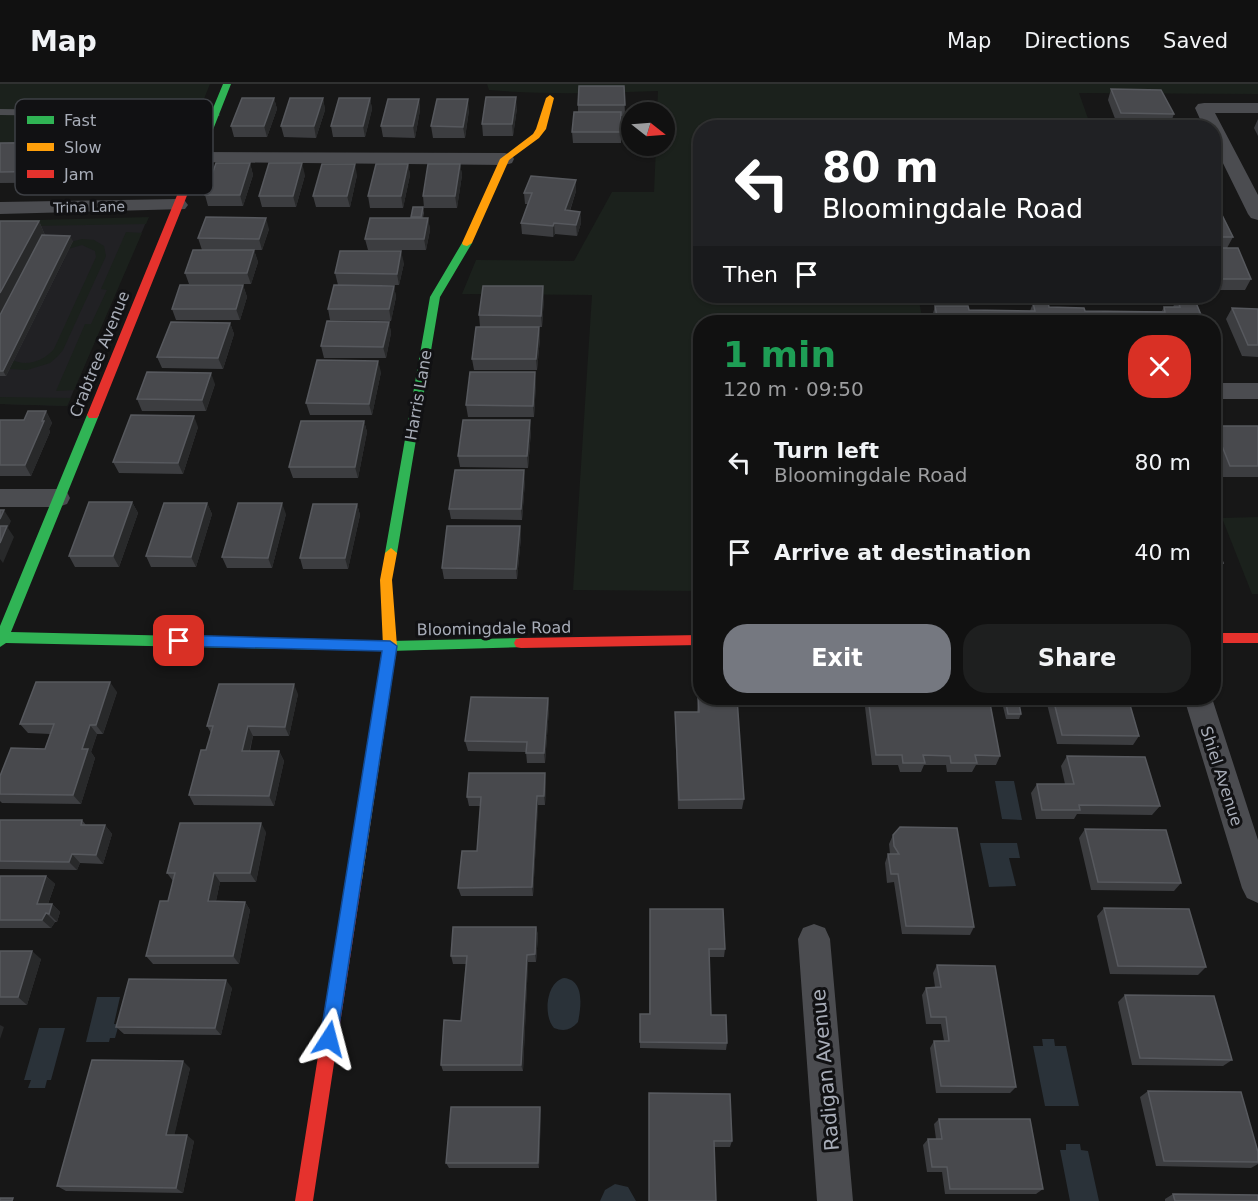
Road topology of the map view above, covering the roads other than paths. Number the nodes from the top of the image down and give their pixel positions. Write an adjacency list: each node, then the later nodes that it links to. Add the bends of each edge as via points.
1 (227, 84): 6 (street, Crabtree Avenue)
2 (550, 98): 11 (street, via 536,136)
3 (1258, 108): 8 (street, via 1204,108)
4 (0, 112): 5 (lane)
5 (15, 112)
6 (215, 115): 7 (street, Crabtree Avenue)
7 (213, 120)
8 (1210, 120)
9 (1221, 142): 15 (street)
10 (213, 158): 11 (street)
11 (505, 159): 24 (street, Harris Lane, via 473,233 435,297 386,580)
12 (182, 195): 13 (street, Crabtree Avenue)
13 (178, 205): 14 (street, Trina Lane); 19 (street, Crabtree Avenue)
14 (0, 208)
15 (1258, 214)
16 (1221, 391): 17 (street)
17 (1258, 391)
18 (0, 498): 19 (street)
19 (58, 498): 20 (street, Crabtree Avenue)
20 (1, 638): 24 (street, Bloomingdale Road)
21 (1258, 638): 22 (street)
22 (1221, 639)
23 (693, 640): 24 (street, Bloomingdale Road)
24 (390, 646): 28 (street, Harris Lane)
25 (1200, 705): 26 (street, Shiel Avenue)
26 (1258, 888)
27 (814, 939): 29 (street, Radigan Avenue)
28 (304, 1201)
29 (835, 1201)

